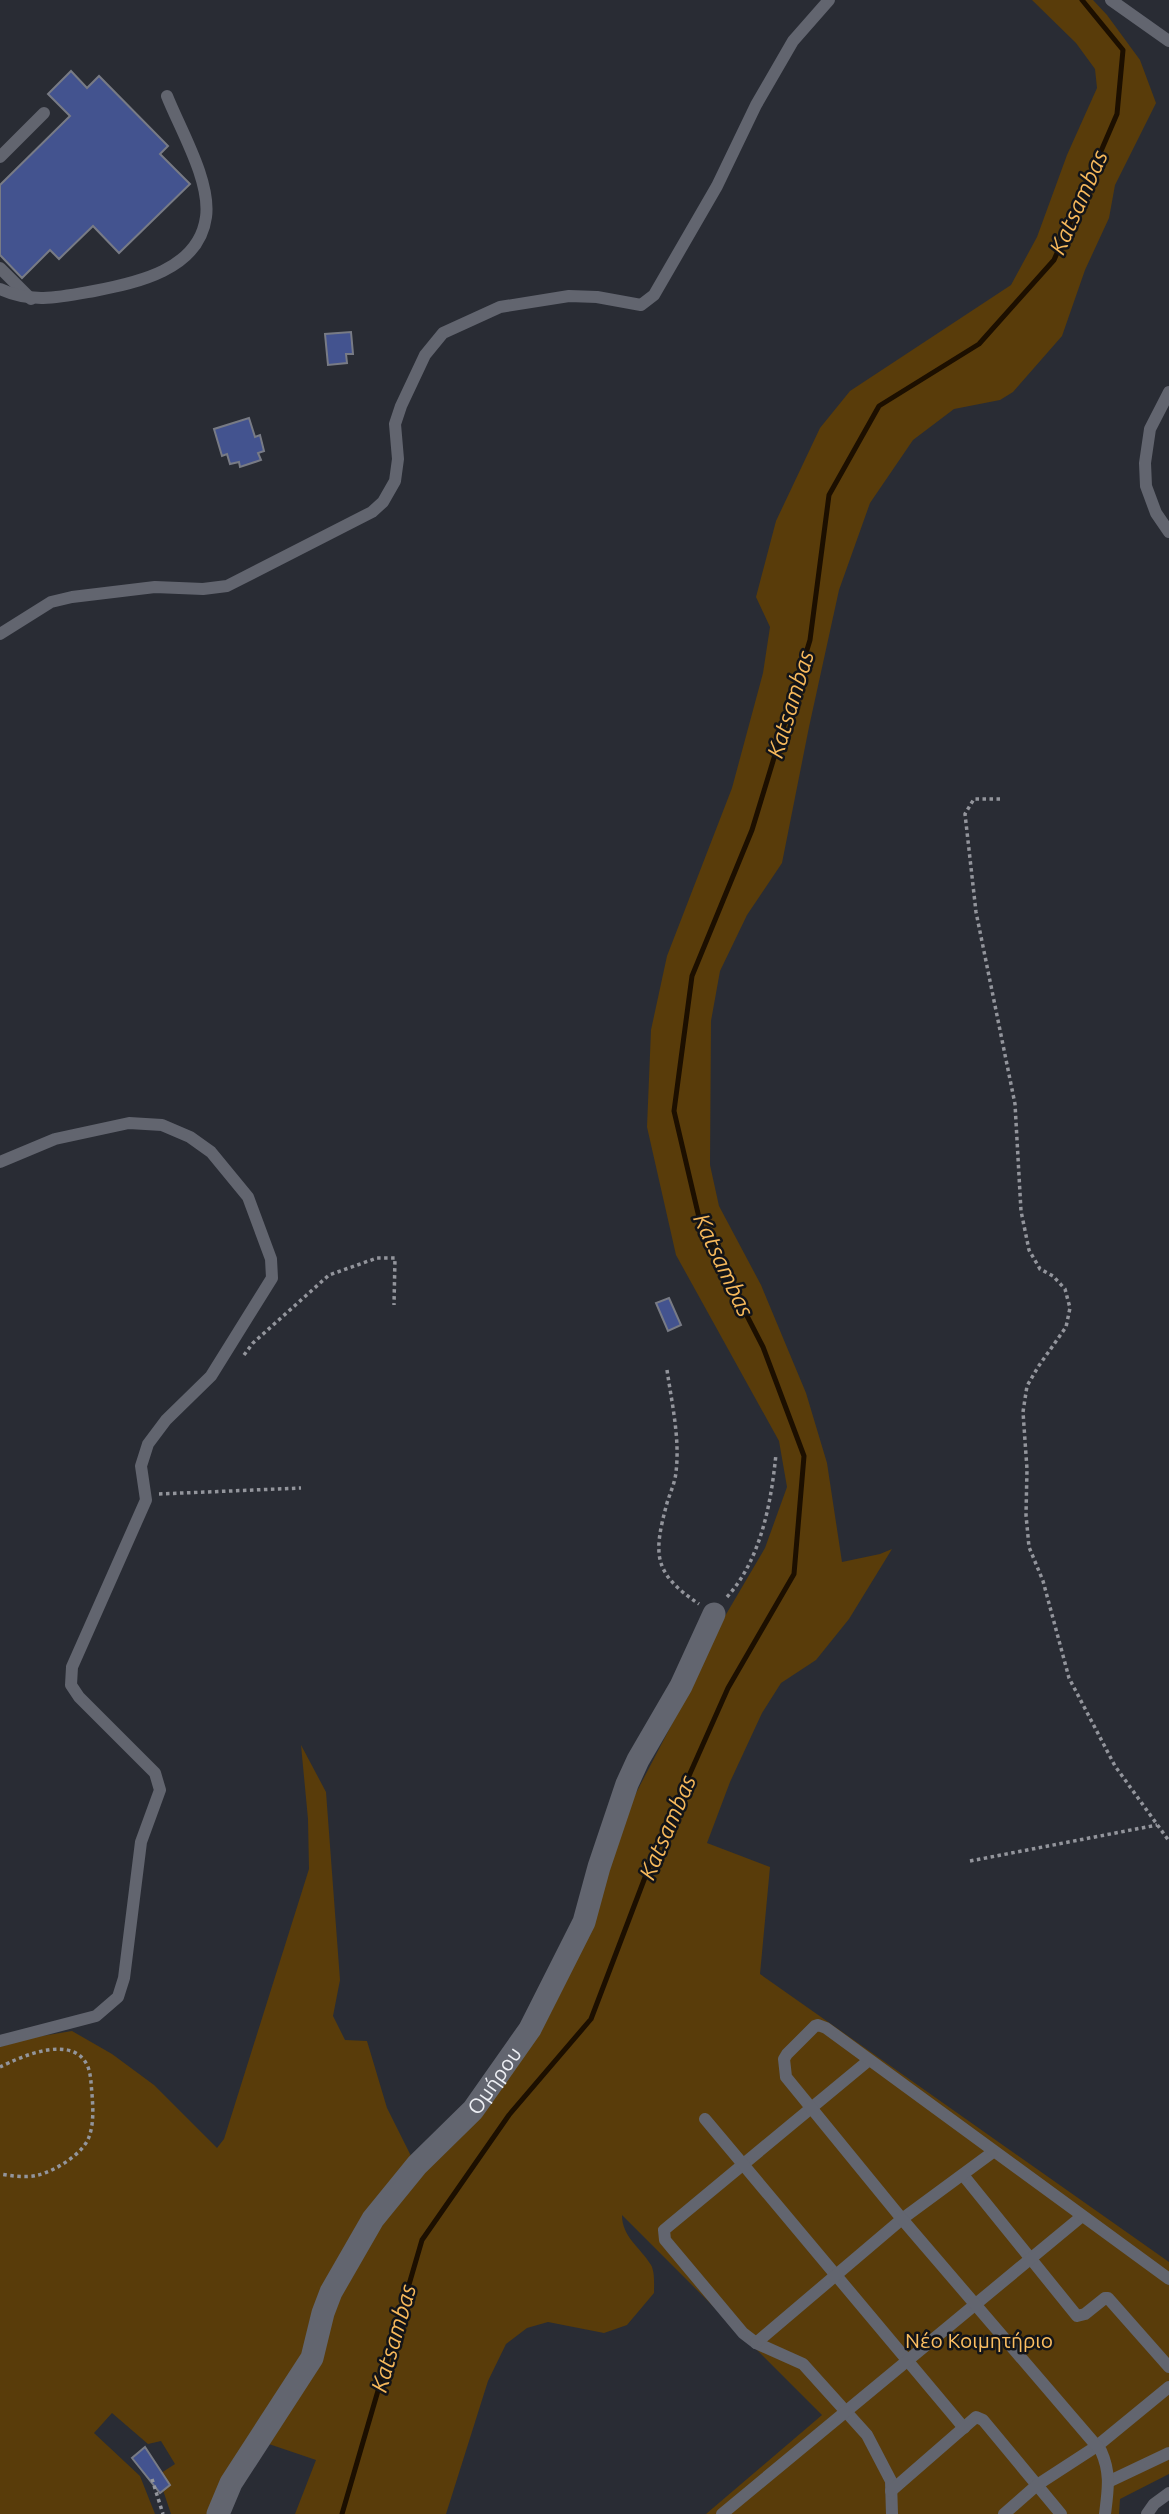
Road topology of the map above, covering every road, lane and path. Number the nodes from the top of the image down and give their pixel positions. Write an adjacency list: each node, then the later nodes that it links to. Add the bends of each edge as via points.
1 (829, 0): 12 (lane, via 793,41 654,295 641,305 569,296 500,307 443,333 425,355 401,406 395,424 395,481 372,512 227,586 155,587 72,597 51,602)
2 (1111, 0): 3 (lane)
3 (1169, 41)
4 (166, 96): 9 (lane, via 190,146 206,206 205,224 192,248 165,270 136,283)
5 (44, 113): 6 (lane)
6 (0, 157)
7 (0, 268): 9 (lane)
8 (0, 289): 9 (lane)
9 (32, 299)
10 (1169, 392): 11 (lane, via 1150,429 1145,463 1146,486)
11 (1169, 532)
12 (0, 634)
13 (1000, 799): 22 (path, via 974,799 965,814 976,912 1015,1104 1021,1211 1029,1250 1040,1269 1065,1289 1070,1308 1066,1328 1027,1386 1023,1412 1029,1548 1043,1581 1069,1678 1115,1766)
14 (0, 1162): 20 (lane, via 55,1139 129,1123 162,1125 211,1152 248,1197 271,1259 272,1278 211,1376 148,1444 141,1466)
15 (394, 1305): 16 (path, via 395,1258 377,1258 328,1275 253,1343)
16 (238, 1365)
17 (667, 1370): 21 (path, via 676,1472 659,1560 669,1581)
18 (776, 1454): 21 (path, via 768,1514 755,1549 744,1573)
19 (301, 1488): 20 (path)
20 (145, 1495): 25 (lane, via 72,1667 71,1685 155,1773 160,1790 141,1842 124,1978 118,1997 96,2016)
21 (714, 1614): 54 (street, Ομήρου, via 627,1784 584,1922 537,2017 473,2110 417,2165 373,2220 331,2292 312,2358 231,2483)
22 (1157, 1825): 23 (path); 24 (path)
23 (1169, 1841)
24 (970, 1861)
25 (0, 2041)
26 (868, 2061): 28 (lane); 28 (lane, via 825,2028 815,2026 784,2059 786,2077); 30 (lane)
27 (0, 2067): 32 (path, via 52,2049 71,2051 87,2063 93,2117 89,2139 56,2168 37,2176)
28 (811, 2107): 31 (lane); 35 (lane)
29 (705, 2119): 31 (lane)
30 (993, 2152): 33 (lane); 34 (lane)
31 (742, 2163): 37 (lane); 40 (lane, via 664,2230 665,2240)
32 (0, 2174)
33 (962, 2175): 35 (lane); 36 (lane)
34 (1081, 2217): 36 (lane); 38 (lane)
35 (902, 2219): 37 (lane); 39 (lane)
36 (1031, 2259): 39 (lane); 42 (lane, via 1077,2316 1104,2298 1111,2300)
37 (837, 2275): 40 (lane); 41 (lane)
38 (1169, 2279)
39 (977, 2304): 41 (lane); 46 (lane)
40 (756, 2343): 44 (lane, via 803,2364)
41 (908, 2361): 44 (lane); 45 (lane)
42 (1169, 2367)
43 (1169, 2387): 46 (lane)
44 (846, 2412): 51 (lane, via 867,2435 891,2481); 55 (lane)
45 (964, 2428): 50 (lane, via 976,2417 983,2420); 51 (lane)
46 (1097, 2446): 49 (lane); 50 (lane)
47 (1169, 2453): 49 (lane)
48 (152, 2479): 53 (path)
49 (1110, 2481): 59 (lane)
50 (1037, 2485): 57 (lane); 58 (lane)
51 (891, 2491): 56 (lane)
52 (1169, 2493): 60 (lane)
53 (163, 2514)
54 (218, 2514)
55 (722, 2514)
56 (892, 2514)
57 (1003, 2514)
58 (1061, 2514)
59 (1105, 2514)
60 (1147, 2514)

